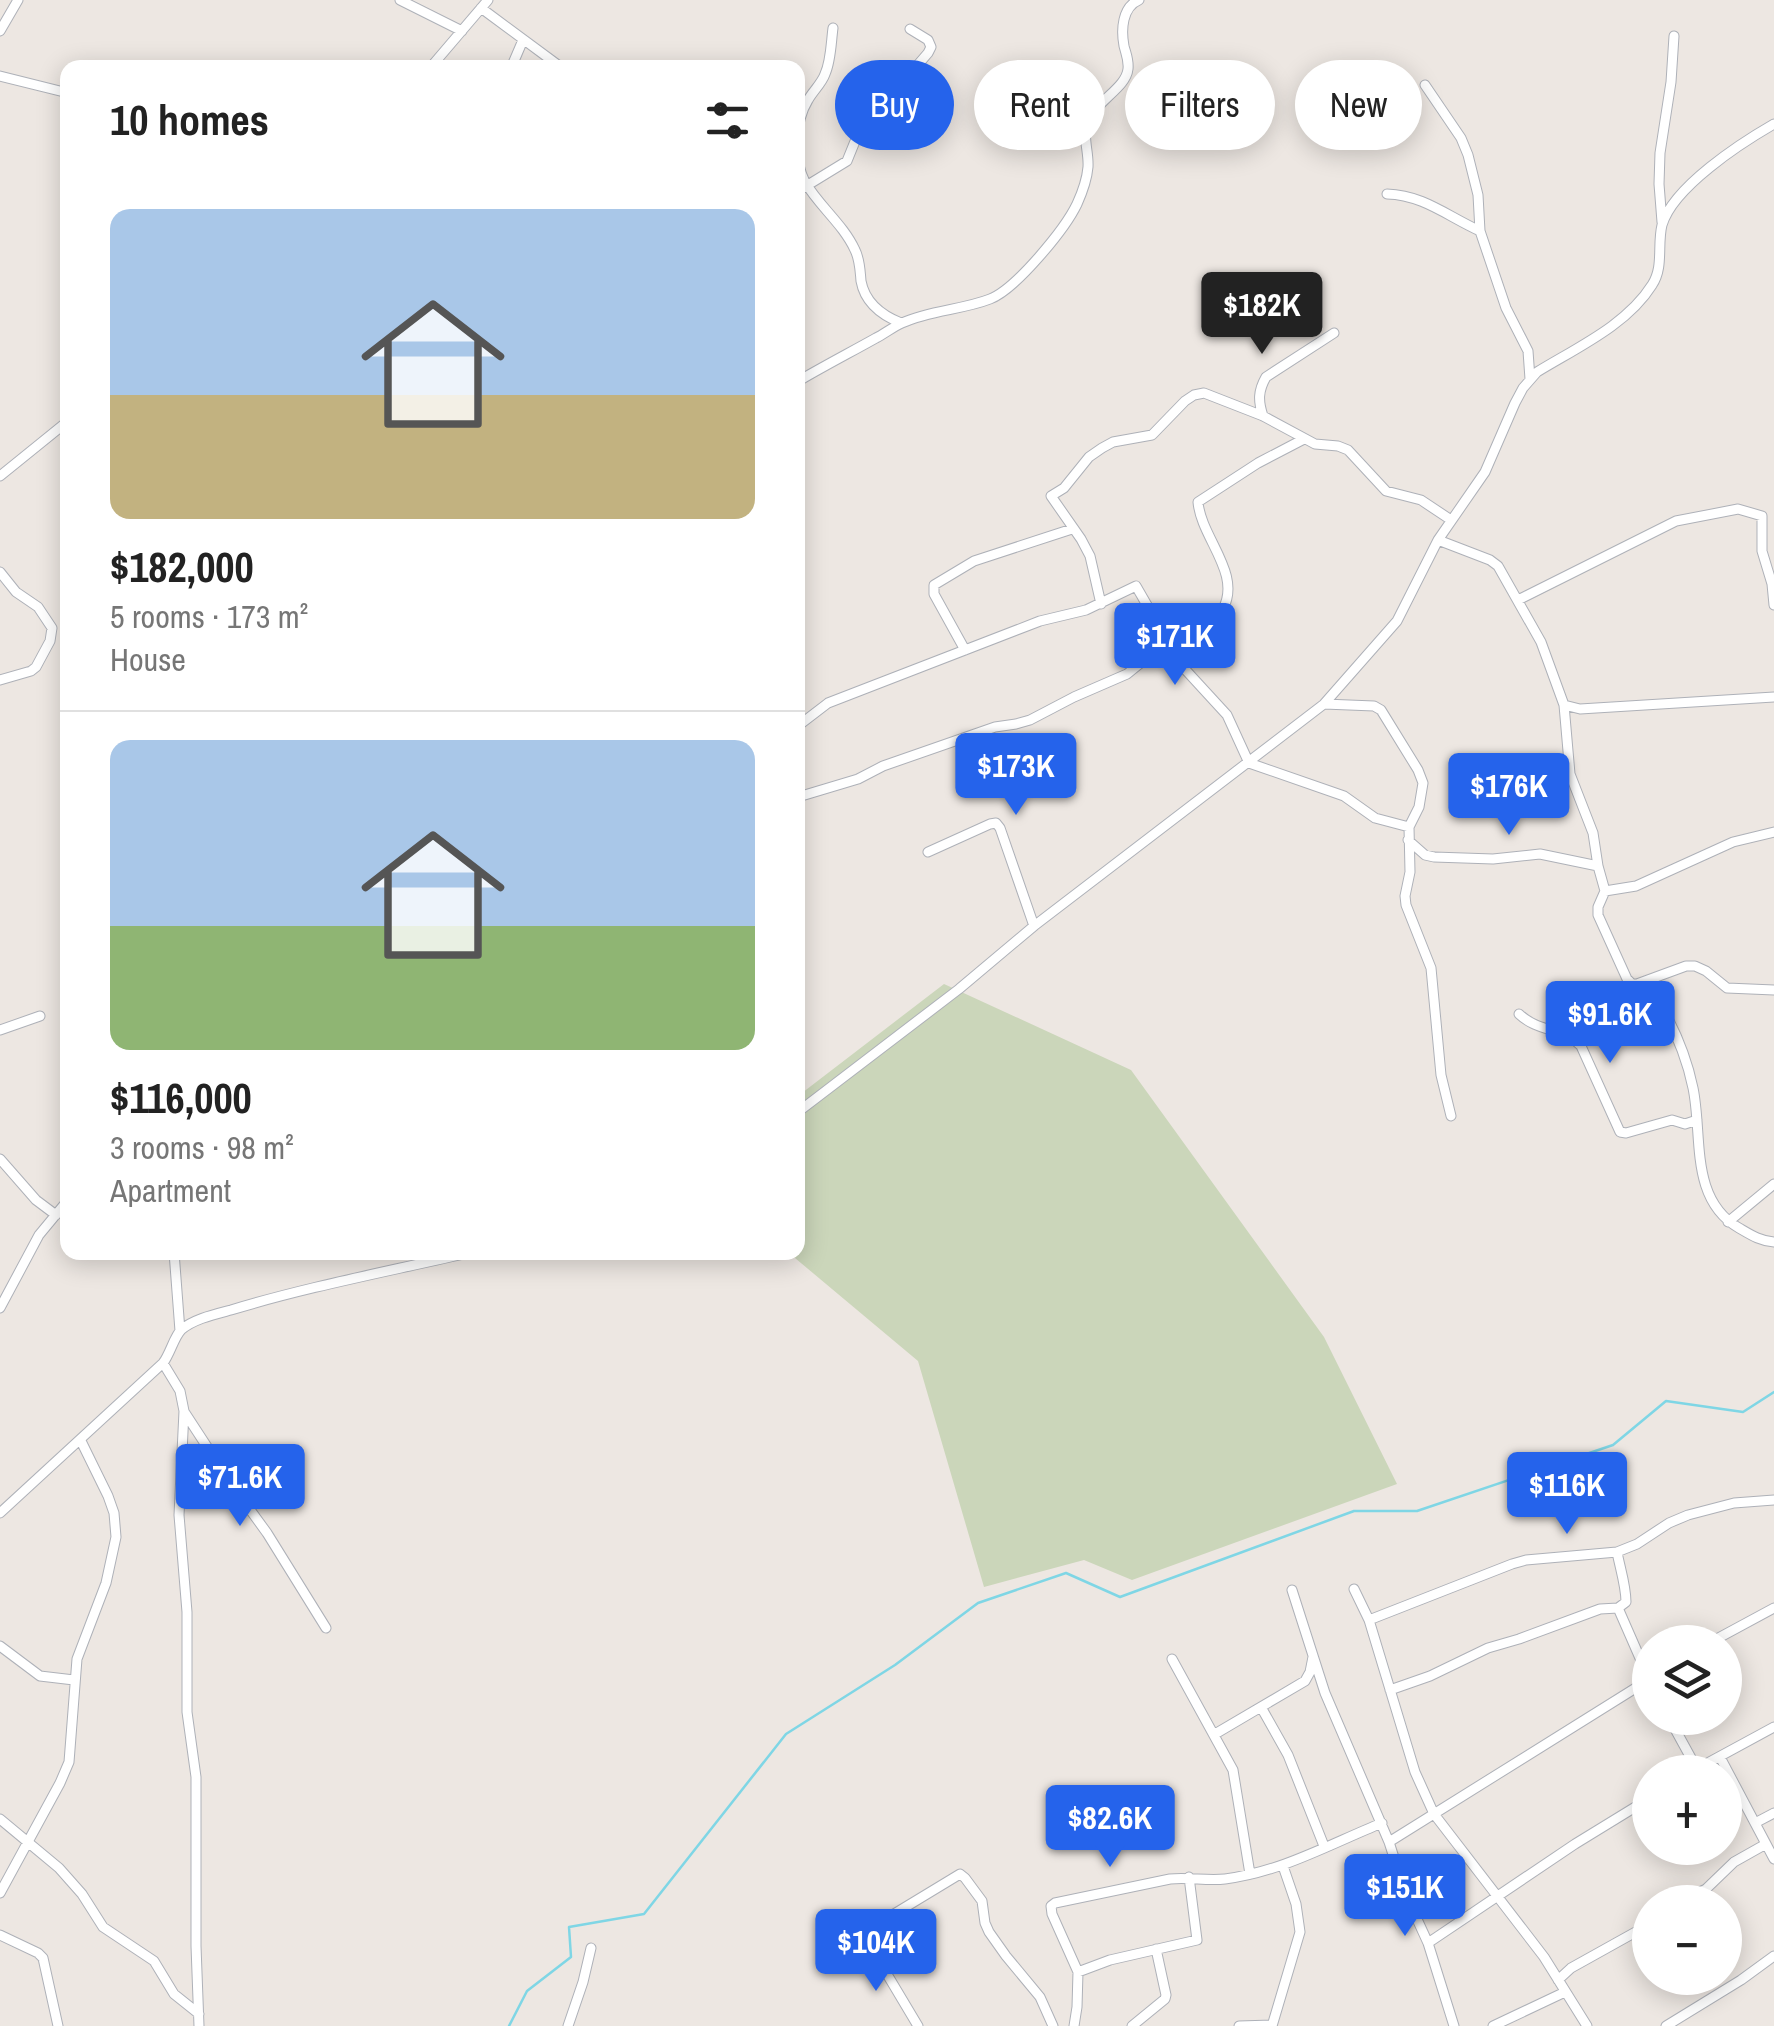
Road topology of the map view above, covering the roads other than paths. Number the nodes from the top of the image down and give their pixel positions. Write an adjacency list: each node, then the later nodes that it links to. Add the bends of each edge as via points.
1 (18, 0): 7 (street)
2 (400, 0): 8 (street)
3 (1139, 0): 24 (street, via 1126,10 1128,73 1089,120 1082,189 1042,254 999,295)
4 (484, 4): 8 (street); 10 (street)
5 (833, 28): 17 (street, via 827,71)
6 (910, 29): 19 (street, via 928,40 928,54 860,129 849,158)
7 (0, 31)
8 (462, 31): 11 (street)
9 (1674, 36): 22 (street, via 1660,153)
10 (523, 40): 12 (street); 13 (street)
11 (437, 60)
12 (515, 60)
13 (551, 60)
14 (0, 76): 16 (street)
15 (1425, 85): 23 (street, via 1468,155)
16 (60, 91)
17 (805, 104)
18 (1774, 124): 22 (street, via 1698,178)
19 (805, 186)
20 (805, 191): 24 (street, via 855,250 867,298)
21 (1387, 194): 23 (street, via 1415,197)
22 (1662, 225): 27 (street, via 1657,275 1641,300)
23 (1480, 231): 27 (street, via 1528,351)
24 (901, 323): 26 (street)
25 (1334, 333): 28 (street, via 1266,378 1260,388)
26 (805, 377)
27 (1530, 380): 32 (street, via 1485,472)
28 (1263, 416): 30 (street); 33 (street, via 1194,394 1152,436 1102,448 1051,496)
29 (60, 427): 31 (street)
30 (1304, 439): 32 (street, via 1348,450 1386,491 1421,500); 39 (street, via 1198,502 1226,570 1227,603)
31 (0, 476)
32 (1451, 520): 34 (street)
33 (1072, 529): 37 (street, via 1090,556); 40 (street, via 974,561 934,585)
34 (1438, 540): 36 (street, via 1490,560); 43 (street, via 1397,620)
35 (0, 572): 41 (street, via 52,628 36,667)
36 (1518, 600): 38 (street, via 1676,521 1738,509 1762,516); 44 (street)
37 (1102, 604): 39 (street, via 1136,586); 40 (street)
38 (1774, 605)
39 (1169, 640): 46 (street, via 1182,666 1228,715); 47 (street, via 1127,674 1030,720)
40 (965, 650): 45 (street, via 828,703)
41 (0, 680)
42 (1774, 696): 44 (street)
43 (1324, 704): 46 (street); 48 (street, via 1374,706 1386,718 1422,783)
44 (1564, 705): 52 (street, via 1568,764)
45 (805, 721)
46 (1250, 763): 48 (street); 54 (street)
47 (805, 795)
48 (1409, 827): 50 (street)
49 (1774, 832): 53 (street)
50 (1408, 840): 52 (street, via 1434,857 1540,854); 61 (street, via 1406,906 1431,968)
51 (928, 852): 54 (street, via 996,824)
52 (1598, 866): 53 (street)
53 (1605, 892): 55 (street, via 1598,907 1603,927 1627,979)
54 (1034, 926): 60 (street)
55 (1646, 982): 56 (street, via 1694,966 1727,988); 62 (street, via 1672,1026)
56 (1774, 990)
57 (1519, 1014): 62 (street, via 1581,1046 1620,1132)
58 (40, 1016): 59 (street)
59 (0, 1030)
60 (805, 1107)
61 (1451, 1116)
62 (1697, 1120): 67 (street, via 1703,1176)
63 (0, 1158): 66 (street)
64 (1774, 1184): 67 (street)
65 (60, 1210): 66 (street)
66 (56, 1215): 71 (street)
67 (1728, 1222): 68 (street)
68 (1774, 1242)
69 (175, 1260): 72 (street)
70 (438, 1260): 72 (street, via 258,1302)
71 (0, 1308)
72 (180, 1331): 73 (street)
73 (163, 1364): 74 (street); 75 (street)
74 (184, 1411): 85 (street); 124 (street, via 178,1515 187,1612 186,1712 196,1777)
75 (81, 1441): 77 (street); 90 (street, via 117,1527)
76 (1774, 1500): 78 (street, via 1688,1515)
77 (0, 1512)
78 (1617, 1552): 81 (street, via 1626,1597); 83 (street, via 1526,1560)
79 (1354, 1589): 83 (street)
80 (1292, 1590): 88 (street)
81 (1618, 1608): 86 (street); 91 (street, via 1488,1648)
82 (1774, 1608): 84 (street)
83 (1369, 1620): 91 (street)
84 (1742, 1626)
85 (326, 1628)
86 (1632, 1640)
87 (0, 1646): 90 (street, via 40,1676)
88 (1314, 1654): 93 (street, via 1305,1681); 102 (street)
89 (1172, 1659): 95 (street)
90 (74, 1680): 105 (street, via 69,1762)
91 (1390, 1690): 100 (street)
92 (1632, 1691): 100 (street)
93 (1261, 1707): 95 (street); 107 (street)
94 (1774, 1727): 96 (street)
95 (1214, 1734): 110 (street, via 1236,1779)
96 (1724, 1755)
97 (1742, 1798): 103 (street)
98 (1632, 1810): 114 (street)
99 (1774, 1813): 103 (street)
100 (1434, 1814): 104 (street); 114 (street)
101 (0, 1819): 105 (street)
102 (1382, 1823): 104 (street); 107 (street)
103 (1755, 1823): 106 (street)
104 (1389, 1842): 117 (street)
105 (27, 1844): 113 (street); 124 (street, via 59,1868 103,1927 154,1962 174,1994)
106 (1766, 1844): 108 (street); 112 (street)
107 (1324, 1846): 109 (street)
108 (1774, 1858)
109 (1283, 1866): 110 (street); 125 (street, via 1300,1932)
110 (1250, 1874): 111 (street)
111 (1189, 1877): 119 (street, via 1197,1940); 121 (street, via 1051,1906)
112 (1710, 1885)
113 (0, 1893)
114 (1498, 1896): 117 (street); 122 (street)
115 (1632, 1934): 122 (street)
116 (0, 1935): 126 (street, via 43,1958)
117 (1428, 1943): 134 (street)
118 (590, 1948): 128 (street)
119 (1156, 1949): 121 (street); 132 (street, via 1165,1999)
120 (1774, 1956): 137 (street)
121 (1078, 1972): 131 (street)
122 (1558, 1980): 123 (street)
123 (1566, 1992): 135 (street); 136 (street)
124 (199, 2014): 127 (street)
125 (1272, 2025): 133 (street)
126 (58, 2026)
127 (199, 2026)
128 (568, 2026)
129 (918, 2026): 130 (street, via 870,1944 894,1914 960,1874 982,1901 989,1932 1040,1997)
130 (1053, 2026)
131 (1074, 2026)
132 (1132, 2026)
133 (1239, 2026)
134 (1454, 2026)
135 (1493, 2026)
136 (1588, 2026)
137 (1666, 2026)

